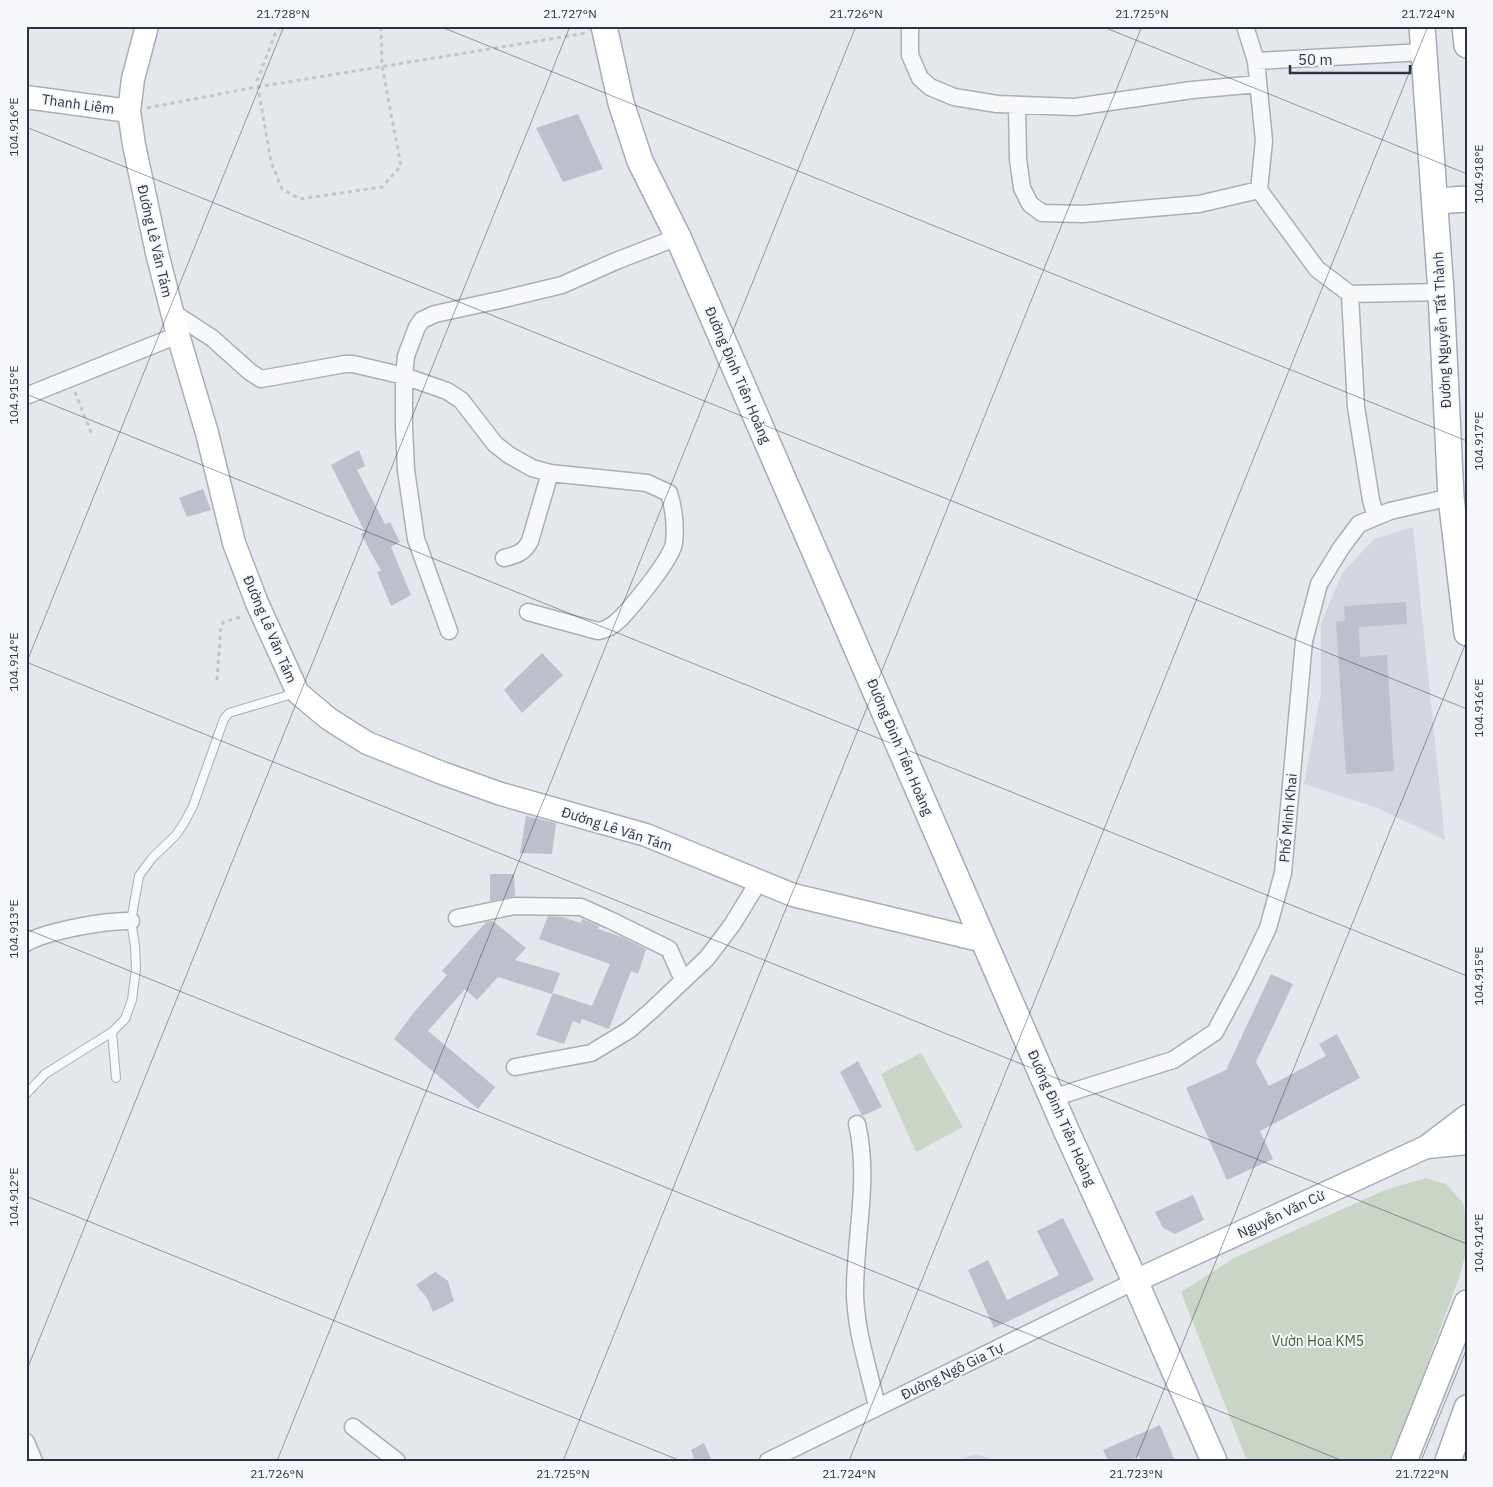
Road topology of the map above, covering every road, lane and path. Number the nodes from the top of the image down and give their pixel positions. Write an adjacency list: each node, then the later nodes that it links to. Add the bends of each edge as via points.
1 (146, 26): 17 (street, Đường Lê Văn Tám, via 132,78)
2 (280, 26): 14 (path, via 257,81)
3 (381, 26): 12 (path)
4 (910, 26): 16 (street, via 910,56 920,78 930,87 954,97)
5 (1245, 26): 11 (street)
6 (1422, 26): 10 (main road, Đường Nguyễn Tất Thành)
7 (1465, 26): 9 (main road)
8 (604, 28): 12 (path); 21 (main road, Đường Đinh Tiên Hoàng, via 621,102 640,162)
9 (1467, 46)
10 (1424, 52): 11 (street); 20 (main road, Đường Nguyễn Tất Thành)
11 (1256, 61): 13 (street)
12 (382, 66): 14 (path); 14 (path, via 401,166 382,187 300,200 282,189 271,162)
13 (1258, 84): 16 (street, via 1075,106); 18 (street, via 1264,141)
14 (258, 87): 17 (path)
15 (26, 97): 17 (street, Thanh Liêm)
16 (1017, 105): 18 (street, via 1022,188 1030,204 1042,213 1083,214 1198,204)
17 (129, 111): 24 (street, Đường Lê Văn Tám, via 157,254)
18 (1259, 190): 23 (street, via 1317,269)
19 (1467, 199): 20 (main road)
20 (1435, 201): 22 (main road, Đường Nguyễn Tất Thành)
21 (678, 237): 26 (street, via 562,285 428,317 417,327 410,343); 43 (main road, Đường Đinh Tiên Hoàng)
22 (1441, 292): 23 (street); 31 (main road, Đường Nguyễn Tất Thành)
23 (1350, 294): 32 (street, via 1356,407 1370,500)
24 (172, 312): 25 (street, Đường Lê Văn Tám); 26 (street, via 212,338 261,379 345,364)
25 (178, 335): 27 (street); 34 (street, Đường Lê Văn Tám, via 207,433 234,544)
26 (404, 376): 30 (street, via 447,391 461,400 495,444 532,468); 36 (street, via 404,426 411,512 418,546)
27 (69, 378): 28 (street); 29 (path)
28 (26, 396)
29 (92, 435)
30 (550, 473): 33 (street, via 527,549); 35 (street, via 647,483 669,493 674,511 674,543 668,559 620,619 603,630)
31 (1459, 496): 32 (street, Phố Minh Khai); 37 (main road, Đường Nguyễn Tất Thành)
32 (1376, 517): 50 (street, Phố Minh Khai, via 1359,524 1319,584 1304,641 1283,873 1268,928 1215,1032 1173,1060)
33 (504, 558)
34 (260, 610): 38 (path, via 221,625); 39 (street, Đường Lê Văn Tám)
35 (528, 612)
36 (449, 631)
37 (1467, 633)
38 (217, 680)
39 (298, 693): 40 (street, Đường Lê Văn Tám, via 329,719 367,743 442,774 646,835); 42 (lane, via 229,713 224,719 184,823 139,876)
40 (759, 881): 43 (street, Đường Lê Văn Tám, via 793,895); 45 (street, via 707,958)
41 (457, 918): 45 (street, via 514,906 580,907 670,950)
42 (131, 921): 44 (street, via 53,932); 46 (lane, via 136,953 132,1000 125,1019)
43 (984, 941): 50 (main road, Đường Đinh Tiên Hoàng)
44 (26, 943)
45 (683, 980): 47 (street, via 629,1030 591,1053)
46 (112, 1032): 48 (lane); 49 (lane, via 45,1074)
47 (515, 1066)
48 (116, 1078)
49 (26, 1094)
50 (1052, 1098): 55 (main road, Đường Đinh Tiên Hoàng)
51 (1467, 1116): 54 (street, Nguyễn Văn Cừ)
52 (857, 1124): 57 (street, via 863,1173 855,1293 858,1324)
53 (1467, 1143): 54 (street, Nguyễn Văn Cừ)
54 (1426, 1147): 55 (street, Nguyễn Văn Cừ)
55 (1135, 1281): 57 (street, Đường Ngô Gia Tự); 64 (main road, Đường Đinh Tiên Hoàng)
56 (1467, 1303): 65 (main road)
57 (878, 1407): 63 (street, Đường Ngô Gia Tự)
58 (1467, 1408): 66 (main road)
59 (353, 1427): 62 (street)
60 (26, 1442): 61 (street)
61 (34, 1461)
62 (397, 1461)
63 (768, 1461)
64 (1214, 1461)
65 (1404, 1461)
66 (1448, 1461)

